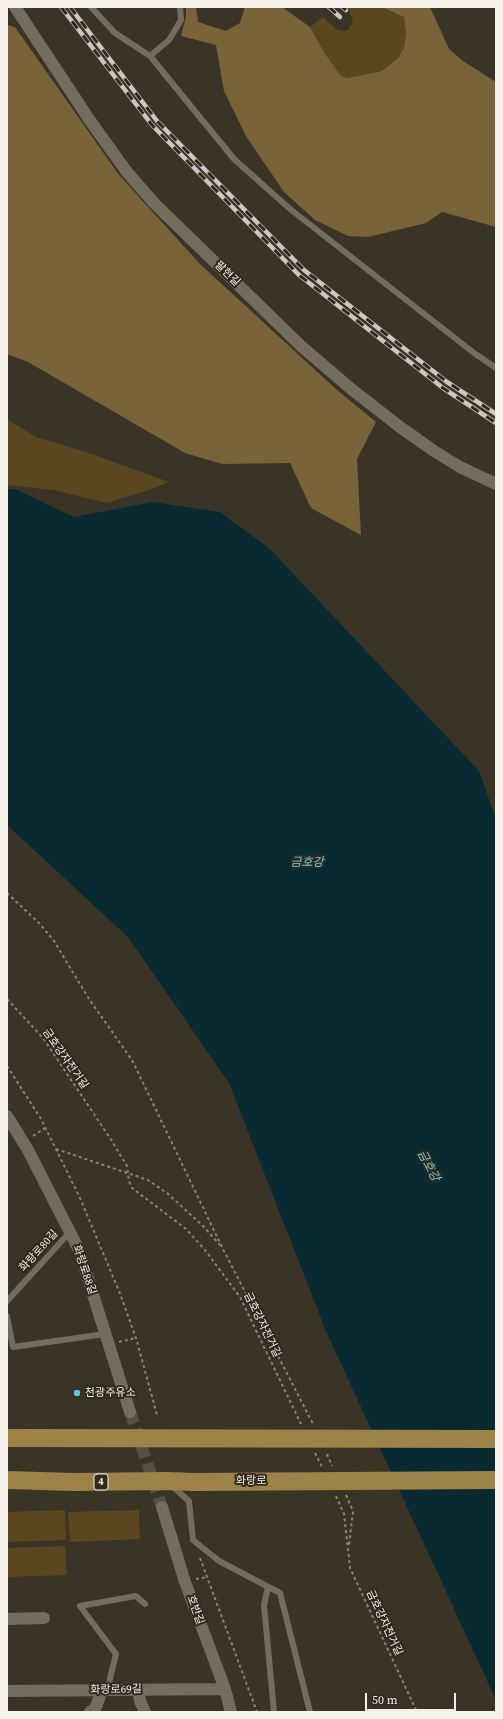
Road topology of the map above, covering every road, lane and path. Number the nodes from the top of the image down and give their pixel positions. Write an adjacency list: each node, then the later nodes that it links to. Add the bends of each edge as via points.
1 (15, 7): 6 (street, 팔현길, via 91,122 154,204 302,346 350,388 434,451)
2 (91, 7): 4 (lane, via 115,33)
3 (180, 7): 4 (lane, via 181,20 169,40)
4 (150, 56): 5 (lane, via 234,159 297,214 474,354)
5 (496, 368)
6 (496, 484)
7 (7, 892): 14 (path, via 40,923 54,941 89,999 132,1060)
8 (7, 999): 12 (path, 금호강자전거길, via 43,1038 110,1138)
9 (7, 1066): 11 (path, via 41,1119)
10 (7, 1116): 13 (street, 화랑로88길, via 28,1150)
11 (55, 1149): 12 (path); 17 (path, via 83,1205)
12 (129, 1174): 14 (path, via 148,1180 167,1193 204,1226); 22 (path, 금호강자전거길, via 132,1188 186,1229 240,1297)
13 (70, 1232): 15 (lane, 화랑로80길); 18 (street, 화랑로88길, via 79,1250)
14 (222, 1247): 21 (path)
15 (7, 1301)
16 (7, 1316): 18 (lane, via 13,1347)
17 (136, 1338): 18 (path); 20 (path)
18 (107, 1339): 19 (street, 화랑로88길)
19 (130, 1412)
20 (157, 1415)
21 (314, 1426)
22 (302, 1427)
23 (7, 1438): 24 (main road)
24 (496, 1439)
25 (324, 1447): 27 (path)
26 (313, 1449): 28 (path)
27 (333, 1468)
28 (323, 1470)
29 (7, 1480): 30 (main road, 화랑로 / 4)
30 (167, 1480): 31 (main road, 화랑로 / 4); 35 (lane, via 189,1501)
31 (496, 1480)
32 (343, 1489): 36 (path, via 353,1510)
33 (334, 1492): 36 (path, 금호강자전거길, via 344,1514)
34 (162, 1507): 41 (street, 호반길, via 185,1582)
35 (193, 1540): 37 (lane, via 219,1561); 48 (path)
36 (348, 1549): 51 (path, 금호강자전거길, via 350,1568)
37 (268, 1587): 49 (lane, via 264,1605); 50 (lane, via 280,1594)
38 (146, 1604): 44 (lane, via 136,1596 80,1606 116,1654)
39 (44, 1618): 40 (street)
40 (7, 1619)
41 (225, 1689): 42 (street, 화랑로69길); 47 (street, 호반길)
42 (138, 1690): 44 (street, 화랑로69길); 46 (street)
43 (7, 1691): 44 (street, 화랑로69길)
44 (104, 1691): 45 (street, via 95,1709)
45 (90, 1712)
46 (145, 1712)
47 (231, 1712)
48 (257, 1712)
49 (274, 1712)
50 (310, 1712)
51 (417, 1712)

